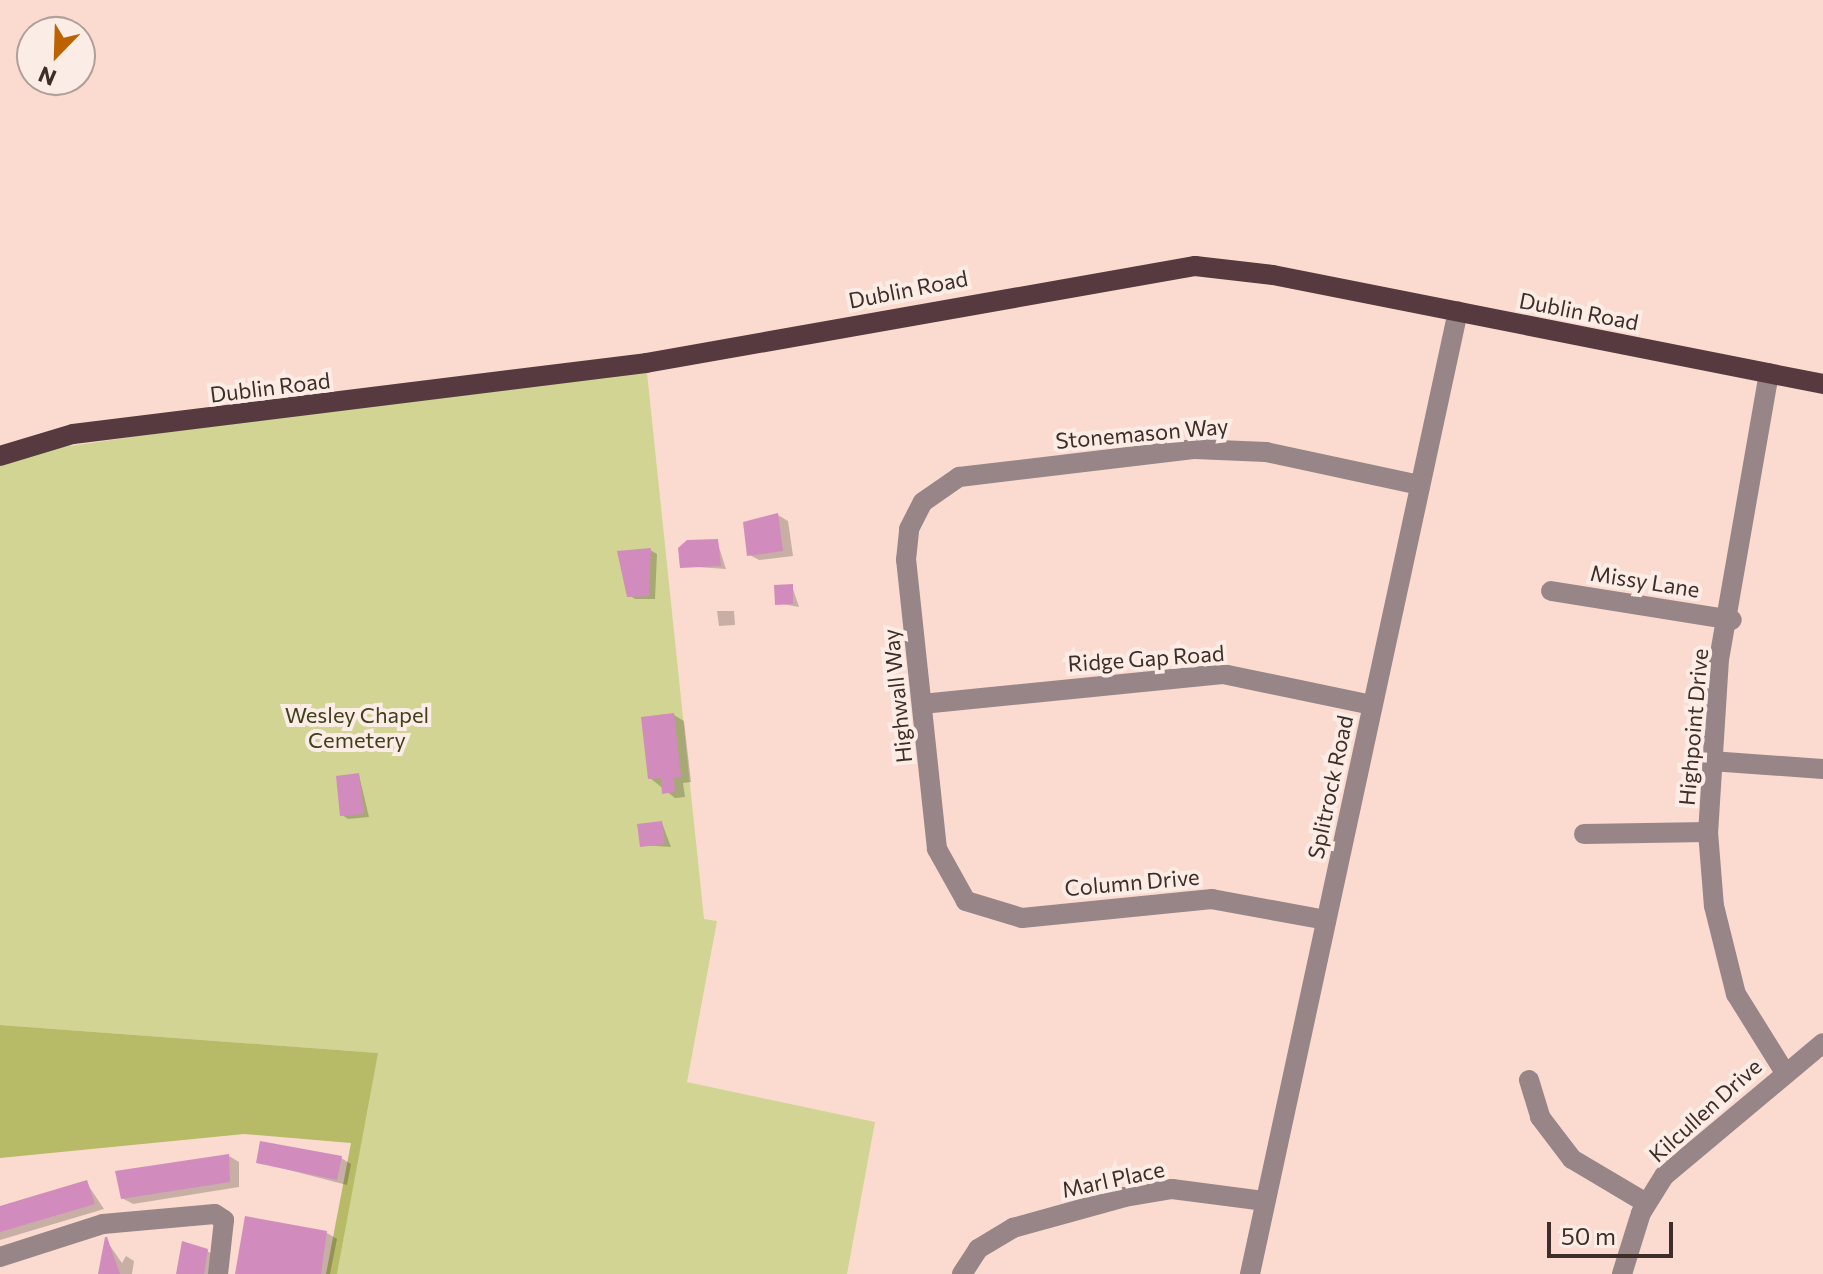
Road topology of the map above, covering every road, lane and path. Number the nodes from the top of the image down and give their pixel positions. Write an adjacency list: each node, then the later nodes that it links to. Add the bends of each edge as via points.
1 (1458, 311): 2 (main road, Dublin Road); 4 (main road, Dublin Road, via 1195,266 646,363 73,434); 5 (street, Splitrock Road)
2 (1769, 373): 3 (main road, Dublin Road); 8 (street, Highpoint Drive)
3 (1823, 384)
4 (0, 456)
5 (1420, 485): 6 (street, Stonemason Way, via 1230,446 974,474 945,483); 10 (street, Splitrock Road)
6 (923, 502): 9 (street, Highwall Way, via 906,560)
7 (1551, 591): 8 (street, Missy Lane)
8 (1732, 620): 11 (street, Highpoint Drive, via 1719,659)
9 (922, 704): 10 (street, Ridge Gap Road, via 1223,674); 15 (street, Highwall Way, via 937,849)
10 (1372, 705): 16 (street, Splitrock Road)
11 (1711, 761): 12 (street); 13 (street, Highpoint Drive)
12 (1823, 769)
13 (1708, 832): 14 (street); 18 (street, Highpoint Drive, via 1714,906 1736,994)
14 (1584, 834)
15 (951, 886): 16 (street, Column Drive, via 966,901 1004,917 1212,899)
16 (1326, 920): 20 (street, Splitrock Road)
17 (1823, 1043): 18 (street, Kilcullen Drive)
18 (1784, 1071): 21 (street, Kilcullen Drive, via 1687,1152)
19 (1529, 1080): 21 (street, via 1540,1117 1572,1159)
20 (1265, 1201): 26 (street, Marl Place, via 1199,1190 1146,1192 1013,1228 978,1249); 27 (street, Splitrock Road)
21 (1646, 1203): 28 (street, Kilcullen Drive)
22 (0, 1257): 25 (street, via 103,1224 215,1214 224,1220)
23 (0, 1267): 24 (street)
24 (8, 1274)
25 (218, 1274)
26 (962, 1274)
27 (1250, 1274)
28 (1622, 1274)

